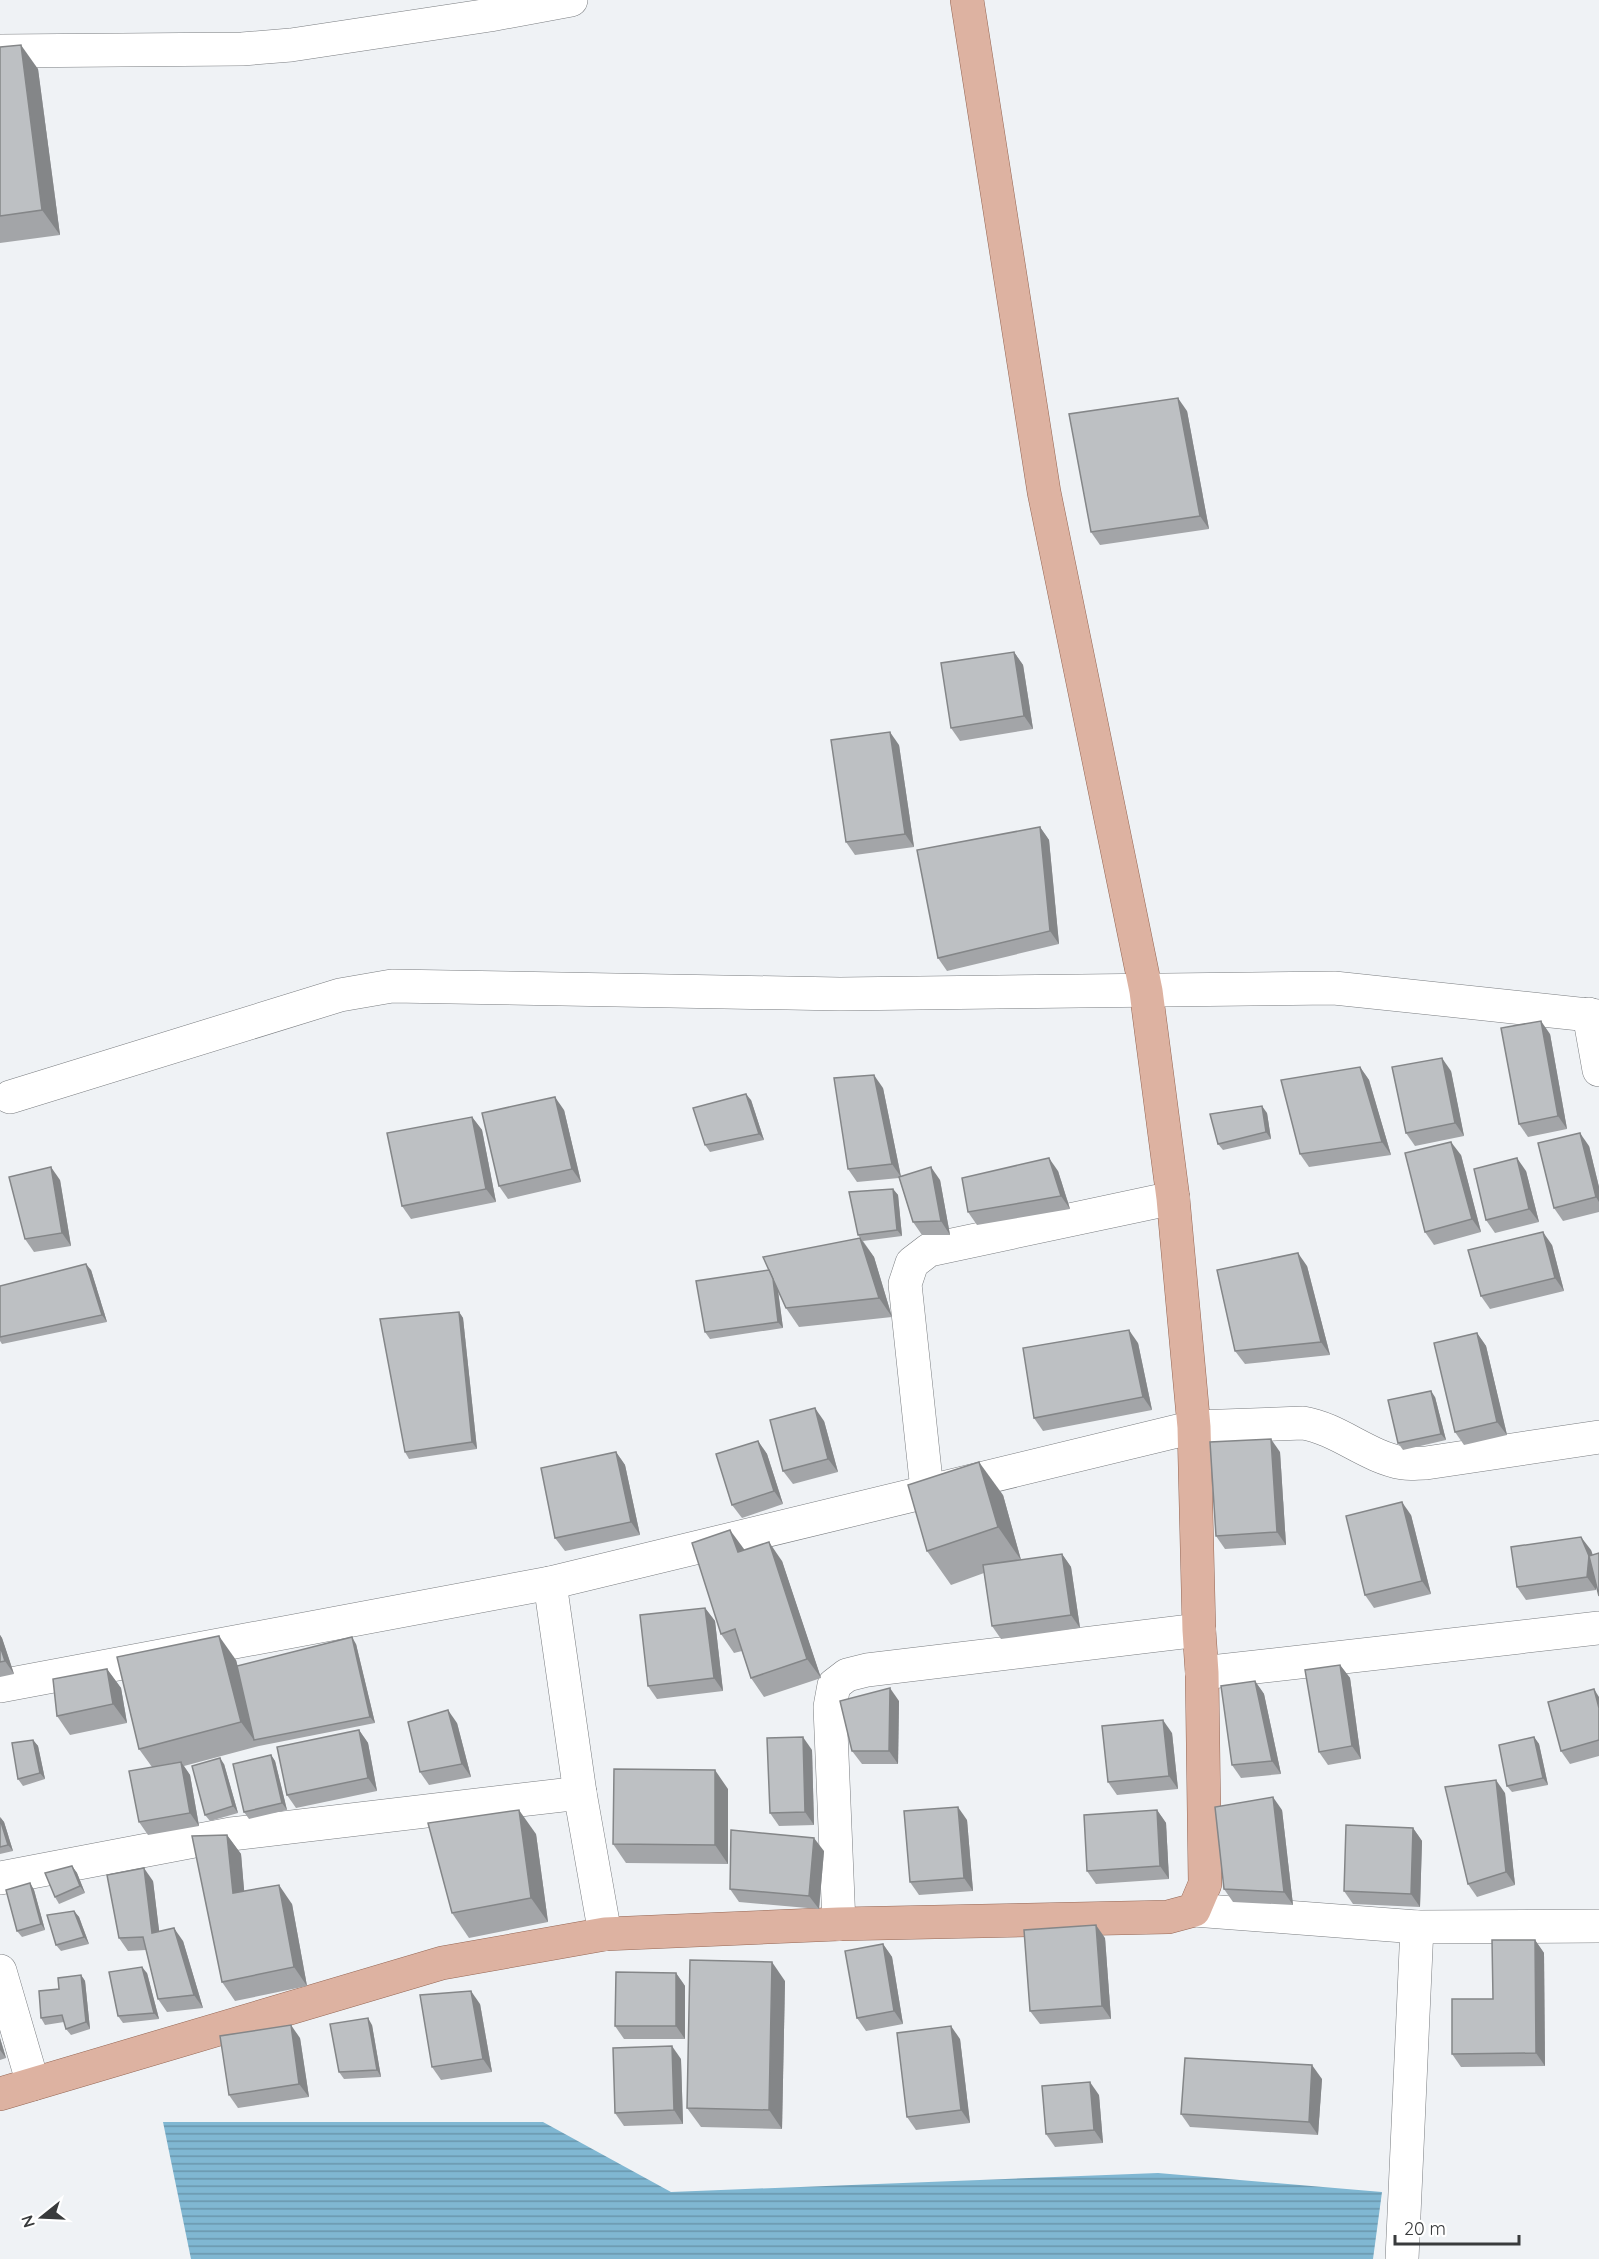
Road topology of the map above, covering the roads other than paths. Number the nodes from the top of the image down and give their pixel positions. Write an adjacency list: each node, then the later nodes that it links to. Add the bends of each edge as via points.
1 (571, 0): 3 (street, via 291,45)
2 (967, 0): 4 (main road, via 1044,492)
3 (0, 51)
4 (1146, 991): 5 (street, via 1334,988); 7 (street, via 840,994 392,986 340,994); 8 (main road)
5 (1594, 1015): 6 (street)
6 (1599, 1070)
7 (10, 1097)
8 (1173, 1198): 9 (main road); 11 (street, via 928,1250 912,1263 905,1284)
9 (1194, 1427): 10 (street, via 1303,1423 1320,1426 1402,1463 1426,1463); 11 (street); 14 (main road)
10 (1599, 1437)
11 (927, 1490): 12 (street)
12 (550, 1583): 16 (street); 17 (street)
13 (1599, 1628): 15 (street)
14 (1199, 1630): 15 (main road); 20 (street, via 867,1670 847,1675 834,1685 830,1707)
15 (1202, 1673): 19 (main road, via 1205,1884)
16 (0, 1686)
17 (580, 1793): 18 (street, via 231,1834); 23 (street)
18 (0, 1878)
19 (1194, 1910): 20 (main road, via 1168,1917); 22 (street)
20 (838, 1924): 23 (main road)
21 (1599, 1926): 22 (street)
22 (1417, 1927): 27 (street)
23 (605, 1934): 25 (main road, via 442,1963)
24 (0, 1971): 25 (street)
25 (33, 2084): 26 (main road)
26 (0, 2094)
27 (1402, 2259)

